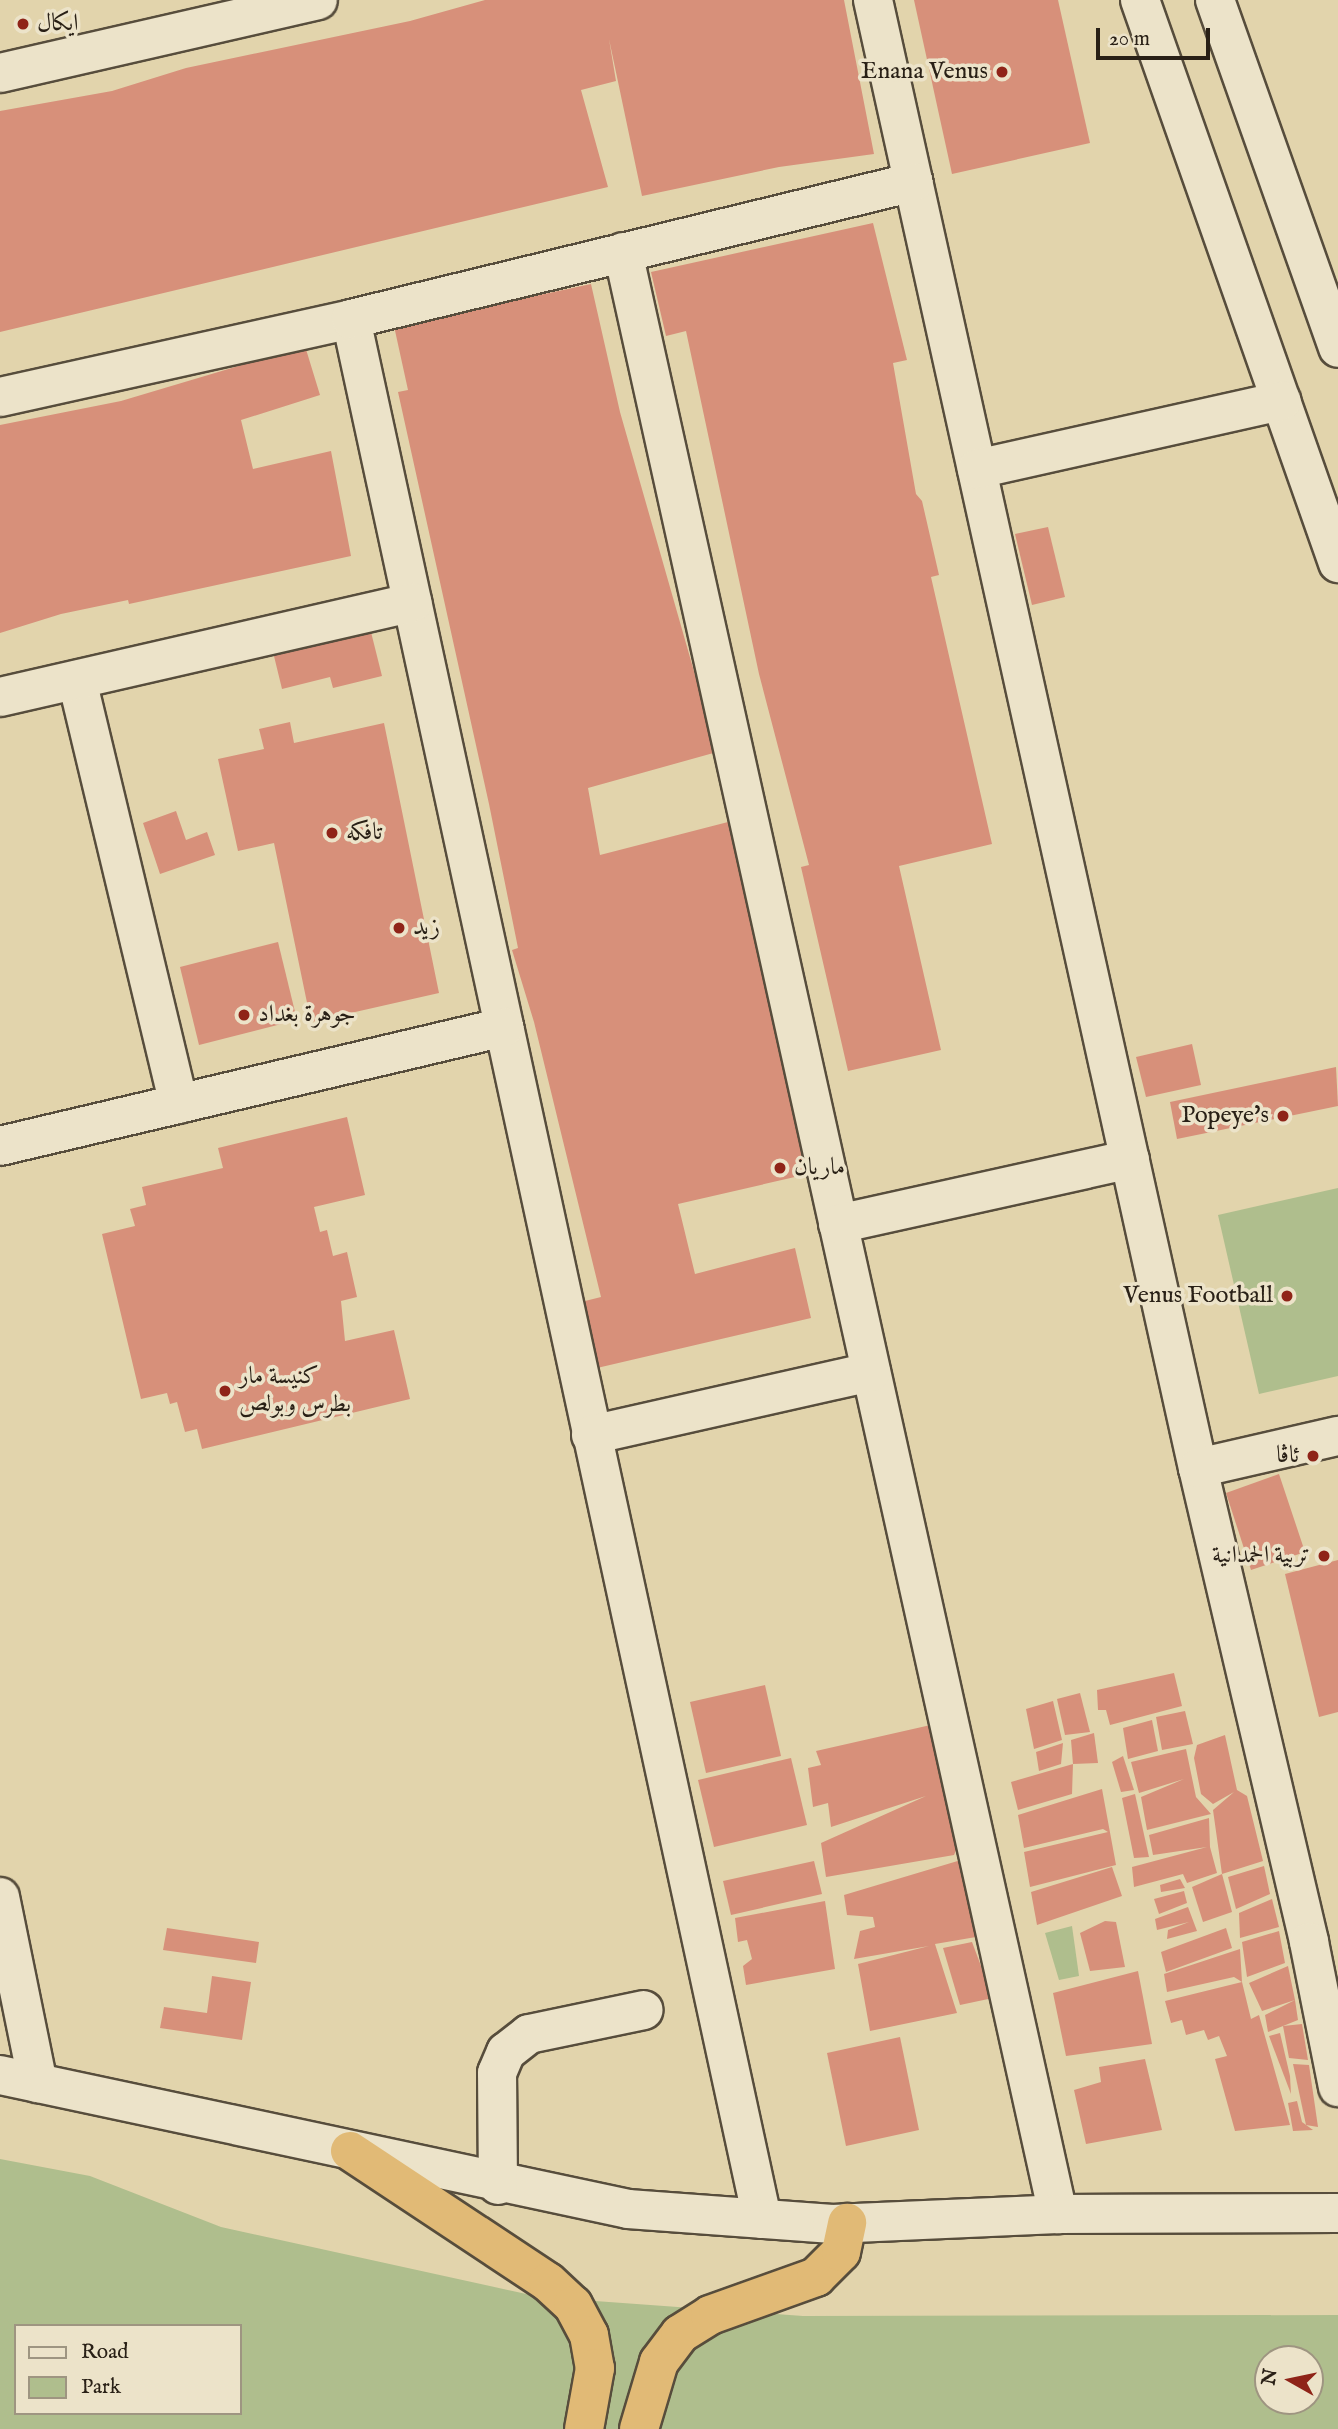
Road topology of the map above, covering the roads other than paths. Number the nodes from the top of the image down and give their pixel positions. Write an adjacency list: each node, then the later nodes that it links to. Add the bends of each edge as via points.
1 (318, 0): 5 (street)
2 (873, 0): 7 (street)
3 (1140, 0): 12 (street)
4 (1214, 0): 10 (street)
5 (262, 6): 6 (street)
6 (0, 73)
7 (914, 182): 8 (street); 13 (street)
8 (624, 252): 9 (street); 22 (street)
9 (351, 319): 11 (street); 15 (street)
10 (1338, 348)
11 (0, 397)
12 (1281, 401): 13 (street); 14 (street)
13 (977, 468): 21 (street)
14 (1338, 563)
15 (412, 603): 16 (street); 18 (street)
16 (77, 680): 17 (street); 19 (street)
17 (0, 697)
18 (504, 1027): 19 (street); 24 (street)
19 (180, 1104): 20 (street)
20 (0, 1146)
21 (1130, 1159): 22 (street); 26 (street)
22 (838, 1224): 23 (street)
23 (871, 1372): 24 (street); 36 (street)
24 (591, 1434): 37 (street)
25 (1338, 1436): 26 (street)
26 (1198, 1468): 28 (street)
27 (0, 1897): 31 (street)
28 (1324, 1932): 32 (street)
29 (644, 2010): 34 (street, via 529,2034 506,2052 497,2073)
30 (0, 2075): 31 (street)
31 (38, 2083): 33 (street)
32 (1338, 2087)
33 (350, 2151): 34 (street); 39 (highway)
34 (509, 2187): 37 (street, via 628,2209); 39 (street, via 494,2207 487,2236)
35 (1338, 2213): 36 (street)
36 (1058, 2214): 38 (street)
37 (762, 2219): 38 (street)
38 (847, 2223): 41 (highway, via 841,2252 817,2277 710,2315 680,2334 659,2362)
39 (508, 2255): 40 (highway, via 562,2292 589,2334 595,2385)
40 (584, 2429)
41 (639, 2429)

